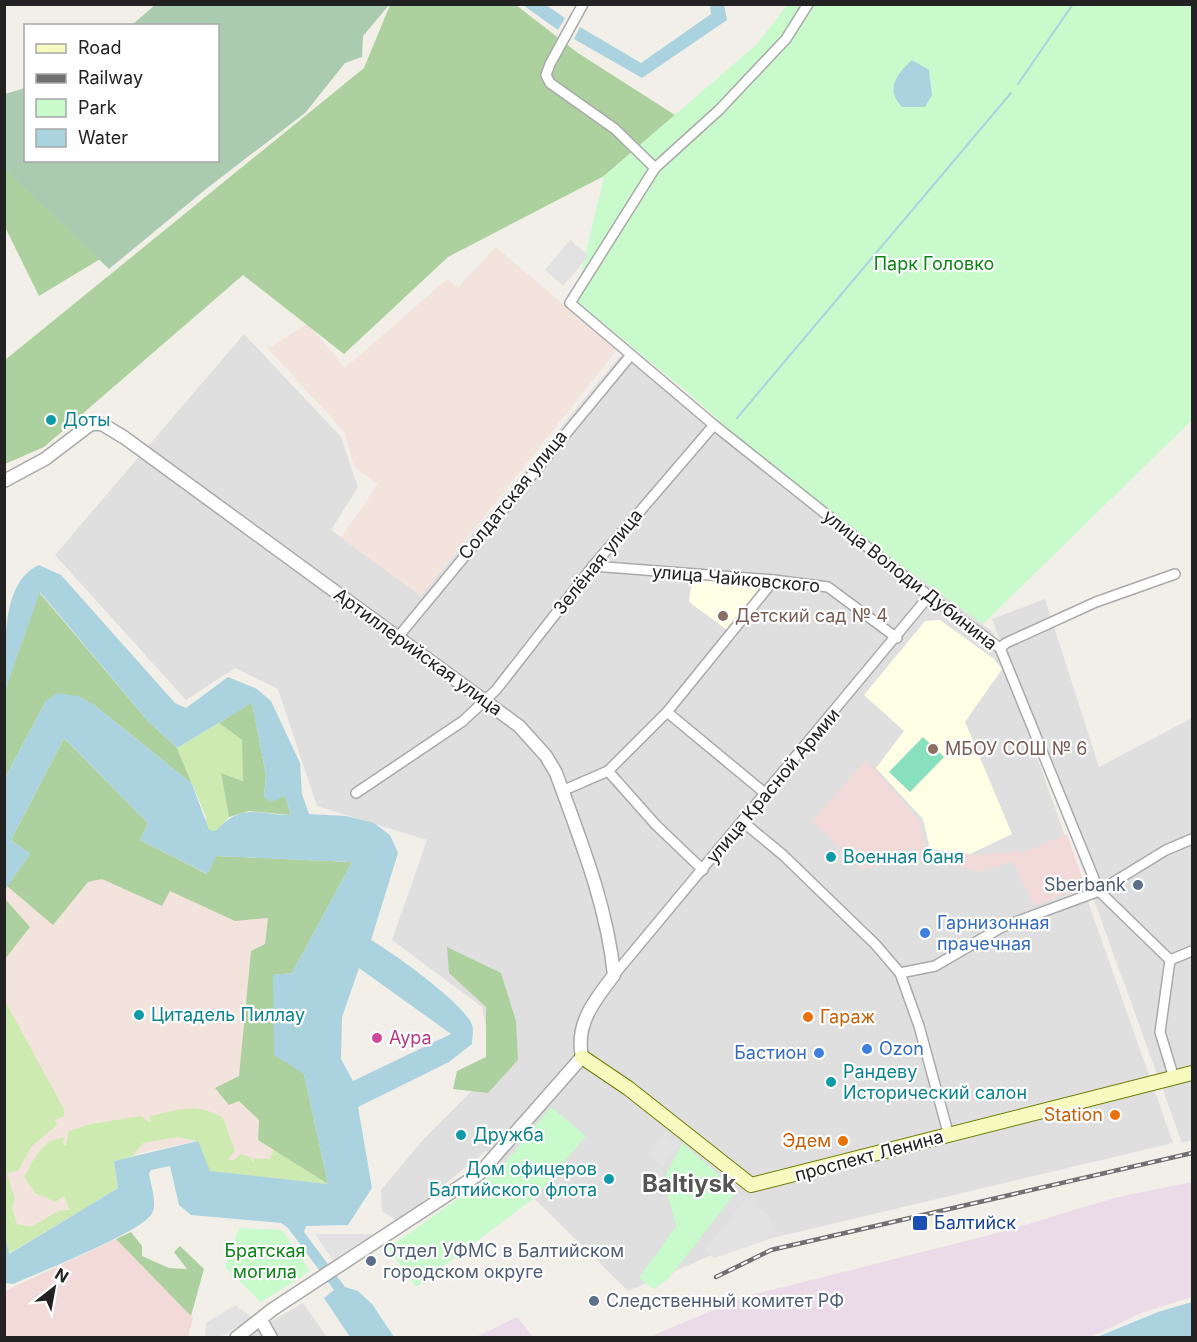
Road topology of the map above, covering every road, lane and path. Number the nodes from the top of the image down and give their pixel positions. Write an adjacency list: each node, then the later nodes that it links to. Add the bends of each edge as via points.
1 (584, 4): 3 (street, via 546,75 550,83 615,129)
2 (808, 4): 3 (street, via 778,47 719,110)
3 (655, 168): 4 (street, улица Володи Дубинина, via 570,303)
4 (631, 355): 5 (street, улица Володи Дубинина); 13 (street, Солдатская улица)
5 (714, 425): 9 (street, Зелёная улица); 12 (street, улица Володи Дубинина)
6 (4, 471): 7 (street)
7 (20, 475): 8 (street, Артиллерийская улица); 13 (street, Артиллерийская улица, via 91,424 102,424)
8 (4, 481)
9 (593, 566): 11 (street, улица Чайковского); 16 (street, Зелёная улица)
10 (1175, 574): 15 (street, via 1096,602)
11 (774, 580): 14 (street, улица Чайковского, via 828,587); 17 (street)
12 (929, 596): 14 (street, улица Красной Армии); 15 (street, улица Володи Дубинина)
13 (398, 637): 16 (street, Артиллерийская улица)
14 (897, 638): 21 (street, улица Красной Армии)
15 (1000, 648): 25 (street, улица Володи Дубинина)
16 (485, 701): 19 (street, Артиллерийская улица, via 519,726 540,749 556,773); 20 (street, Зелёная улица, via 463,721)
17 (667, 712): 18 (street); 21 (street)
18 (608, 771): 19 (street); 24 (street)
19 (562, 791): 29 (street, Артиллерийская улица, via 601,898)
20 (356, 792)
21 (766, 794): 22 (street, улица Красной Армии)
22 (743, 822): 24 (street, улица Красной Армии); 28 (street, via 783,855)
23 (1192, 839): 25 (street, via 1166,850)
24 (703, 870): 29 (street, улица Красной Армии)
25 (1099, 891): 27 (street, улица Володи Дубинина); 28 (street, via 1002,927 935,966)
26 (1192, 951): 27 (street)
27 (1170, 960): 32 (street, via 1160,1032)
28 (900, 973): 33 (street)
29 (614, 975): 30 (street, via 583,1020 579,1046)
30 (582, 1057): 33 (main road, проспект Ленина, via 751,1185); 34 (street, via 479,1174)
31 (1192, 1073): 32 (main road, проспект Ленина)
32 (1174, 1078): 33 (main road, проспект Ленина)
33 (949, 1136)
34 (261, 1320): 35 (street); 36 (street)
35 (236, 1338)
36 (271, 1338)

